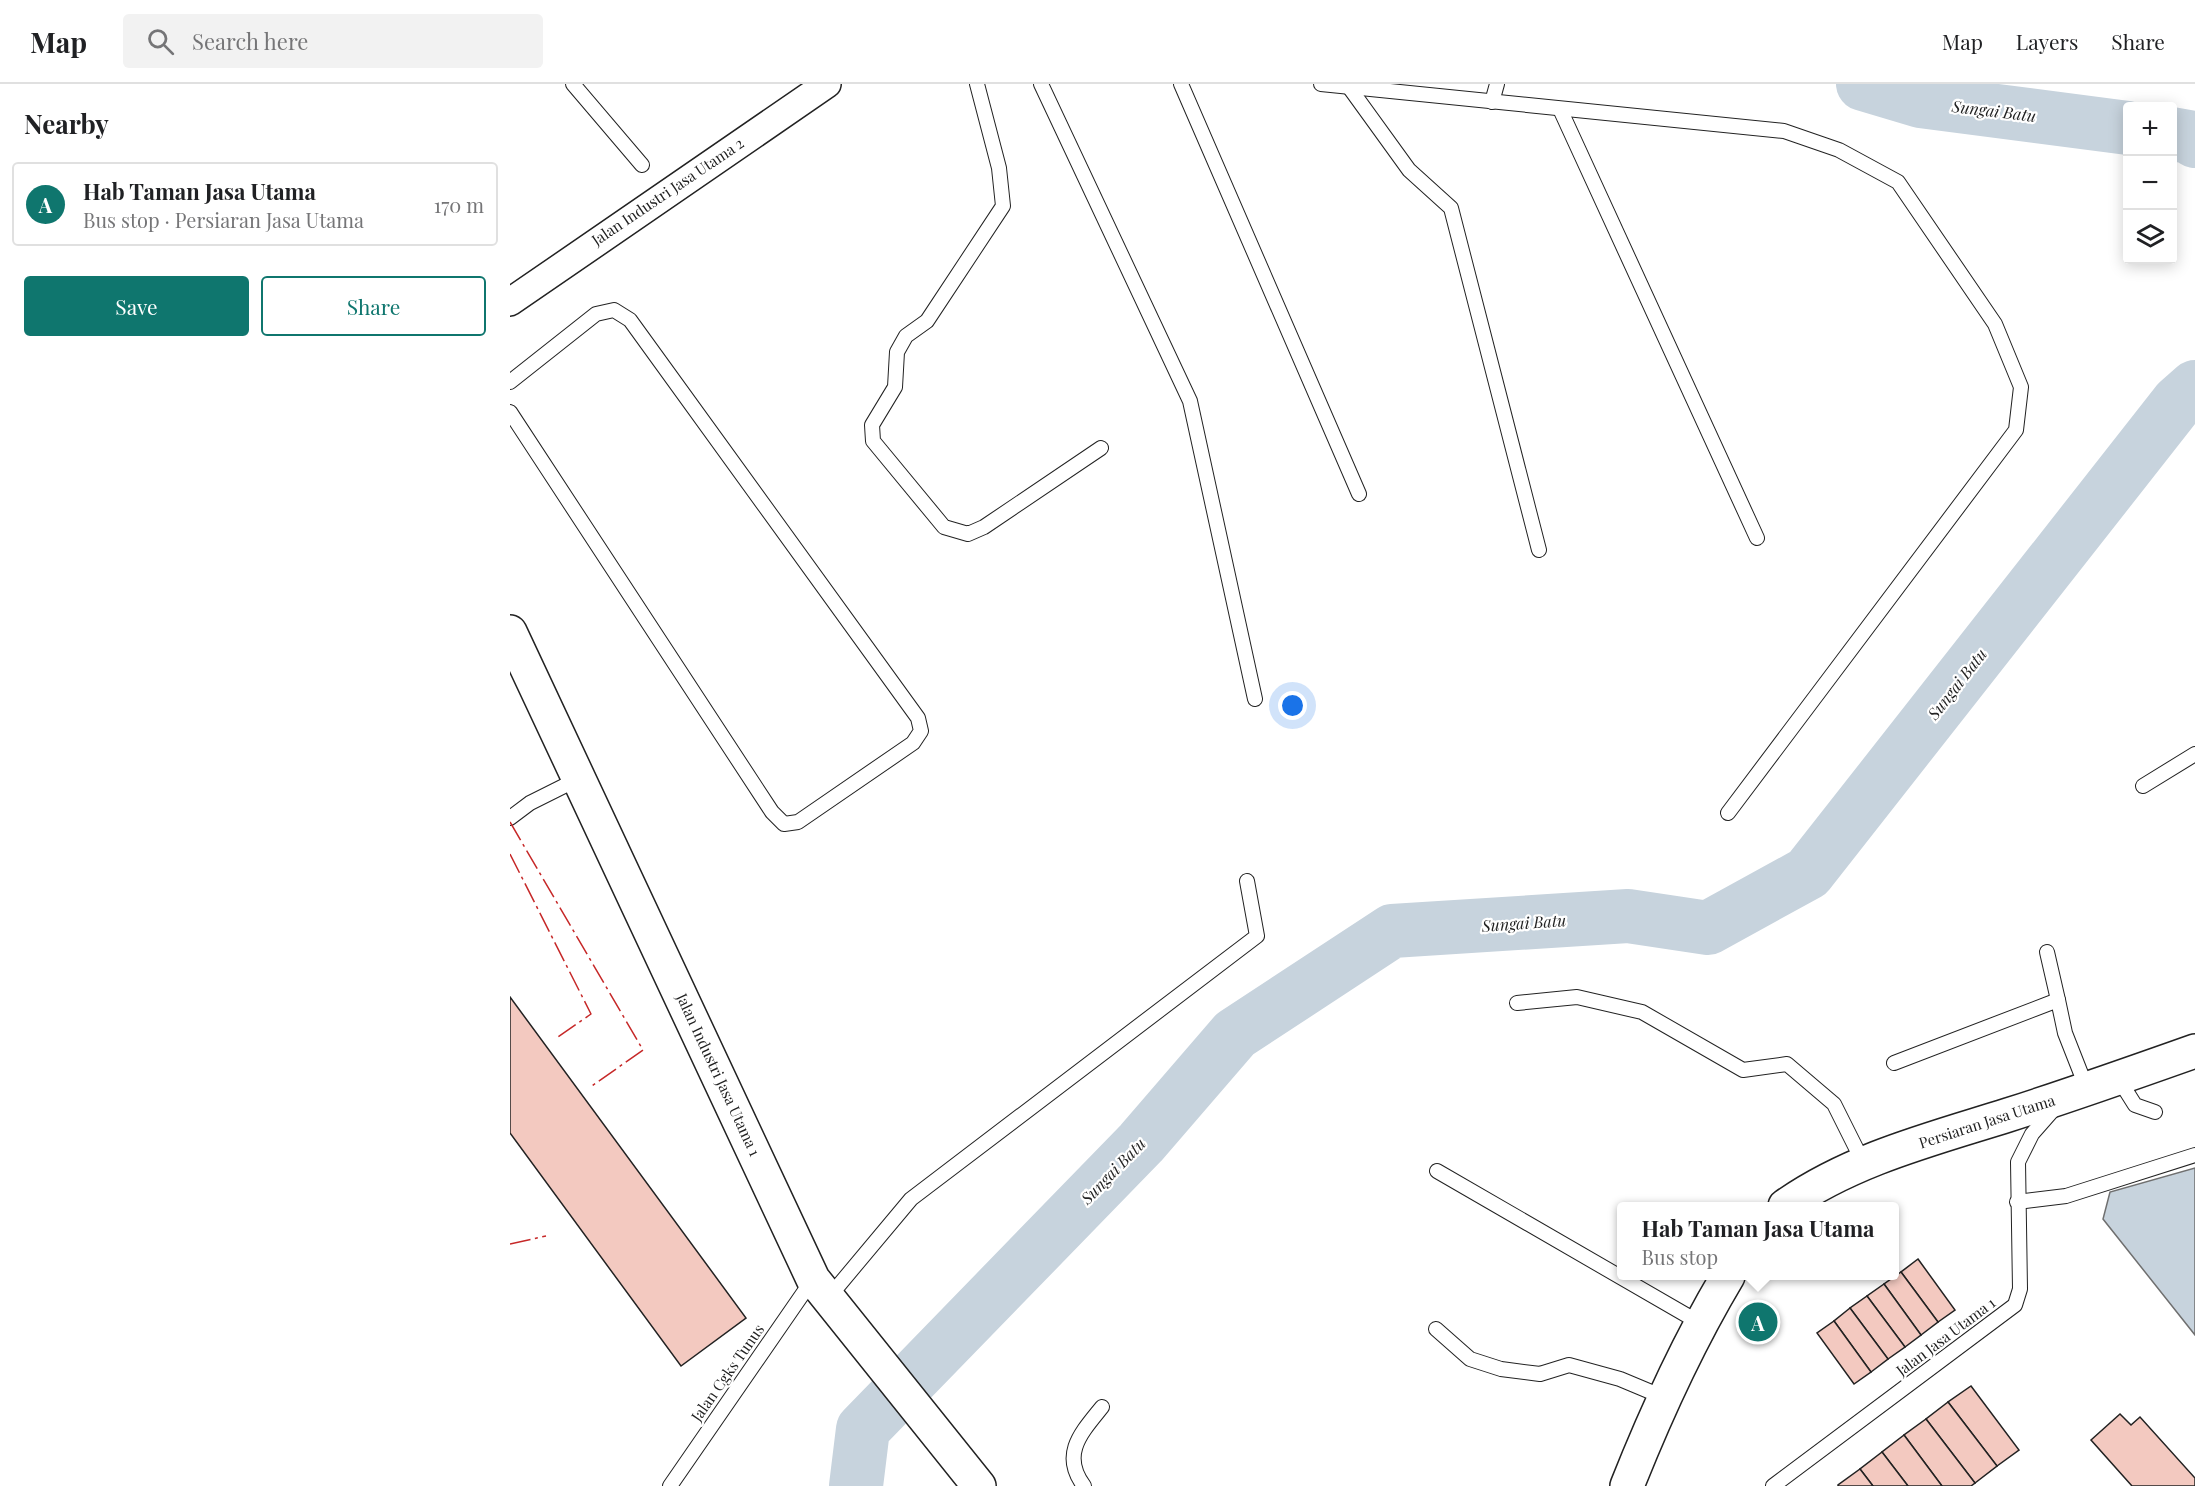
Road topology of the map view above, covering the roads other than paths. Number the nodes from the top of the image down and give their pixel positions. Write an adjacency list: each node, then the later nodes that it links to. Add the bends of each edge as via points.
1 (573, 84): 11 (lane)
2 (827, 84): 12 (street, Jalan Industri Jasa Utama 2)
3 (977, 84): 15 (lane, via 999,168 1003,206 927,321 906,336 897,352 895,387 872,425 873,441 944,527 968,534)
4 (1041, 84): 20 (lane, via 1191,401)
5 (1181, 84): 16 (lane)
6 (1321, 84): 8 (lane)
7 (1497, 84): 9 (lane)
8 (1349, 87): 9 (lane); 18 (lane, via 1409,170 1451,208)
9 (1492, 102): 10 (lane)
10 (1560, 109): 17 (lane); 24 (lane, via 1785,131 1839,150 1898,182 1995,324 2021,387 2016,430)
11 (642, 165)
12 (510, 302)
13 (510, 382): 14 (lane, via 596,314 614,310 630,320 918,718 921,731 913,743 798,822 784,824 772,812)
14 (510, 412)
15 (1101, 448)
16 (1359, 494)
17 (1757, 538)
18 (1539, 550)
19 (510, 632): 22 (street, Jalan Industri Jasa Utama 1)
20 (1255, 699)
21 (2195, 754): 23 (lane)
22 (580, 778): 25 (lane, via 530,803); 43 (street, Jalan Industri Jasa Utama 1)
23 (2143, 786)
24 (1728, 813)
25 (510, 818)
26 (1247, 881): 43 (lane, Jalan Cgks Tunus, via 1257,936 911,1199)
27 (2047, 952): 28 (lane)
28 (2058, 1000): 31 (lane); 33 (lane)
29 (1517, 1003): 36 (lane, via 1577,998 1642,1012 1743,1070 1787,1064 1834,1104)
30 (2195, 1051): 32 (street, Persiaran Jasa Utama)
31 (1894, 1063)
32 (2118, 1078): 33 (street, Persiaran Jasa Utama); 34 (lane, via 2135,1105)
33 (2076, 1093): 36 (street, Persiaran Jasa Utama, via 1881,1155); 39 (lane, Jalan Jasa Utama 1, via 2032,1134 2018,1162)
34 (2155, 1112)
35 (2195, 1155): 39 (lane, via 2066,1196)
36 (1864, 1164): 38 (street, Persiaran Jasa Utama)
37 (1437, 1171): 40 (lane)
38 (1791, 1202)
39 (2017, 1202): 52 (lane, Jalan Jasa Utama 1, via 2020,1289 2015,1305)
40 (1617, 1275)
41 (1626, 1280): 44 (lane)
42 (1725, 1280): 44 (street)
43 (820, 1288): 48 (lane, Jalan Cgks Tunus); 49 (street, Jalan Industri Jasa Utama 1)
44 (1700, 1323): 46 (street)
45 (1436, 1329): 46 (lane, via 1470,1359 1501,1369 1540,1374 1569,1365 1620,1378)
46 (1663, 1397): 51 (street)
47 (1102, 1407): 50 (lane, via 1076,1440 1073,1462)
48 (670, 1486)
49 (979, 1486)
50 (1084, 1486)
51 (1627, 1486)
52 (1773, 1486)

